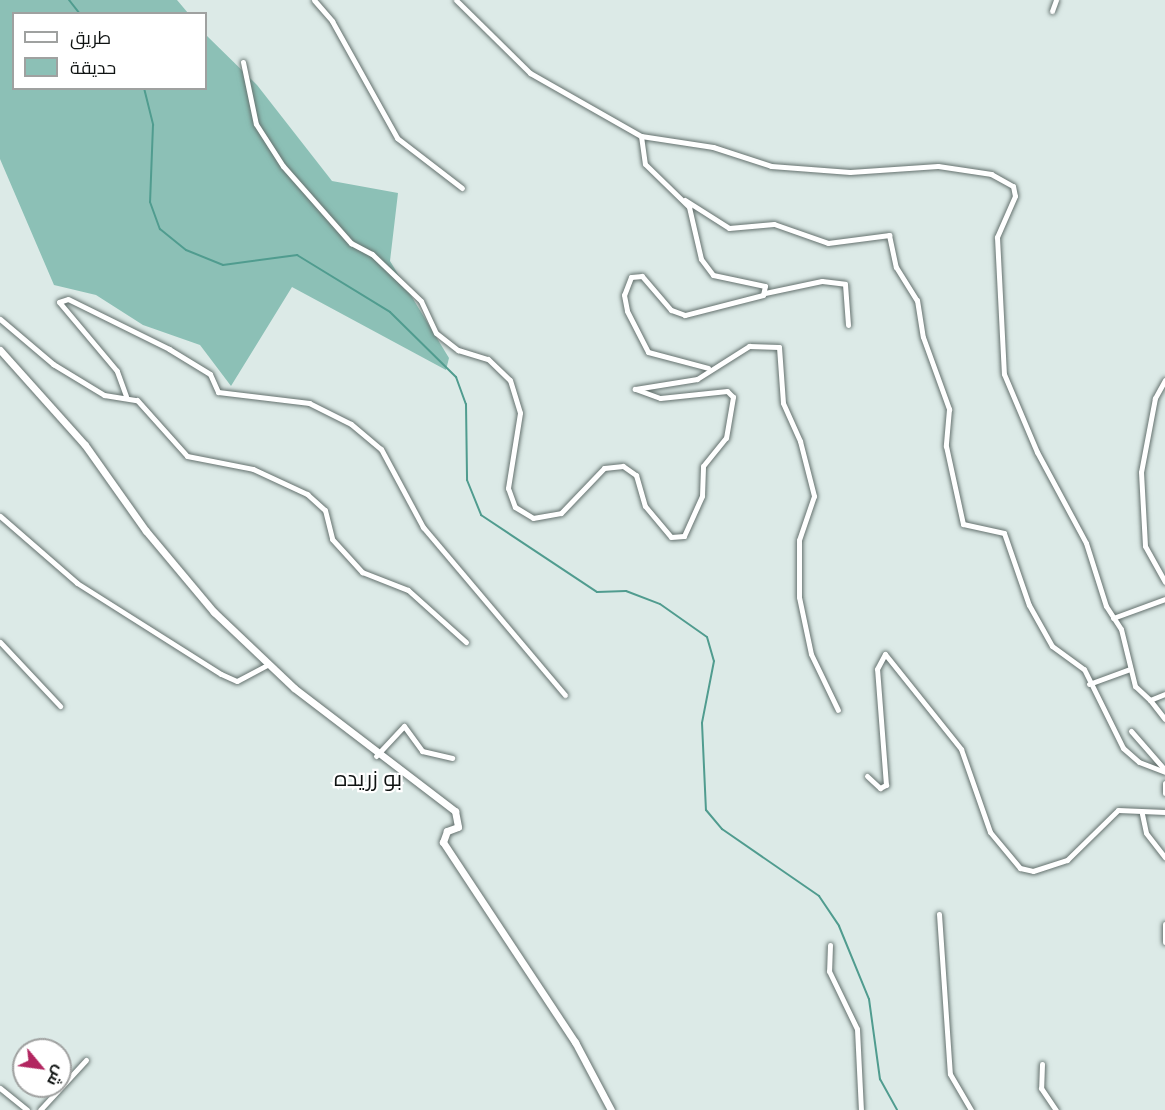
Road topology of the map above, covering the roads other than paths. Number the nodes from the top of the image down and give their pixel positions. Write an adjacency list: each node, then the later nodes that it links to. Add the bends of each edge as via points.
1 (314, 0): 7 (street, via 332,21 397,138)
2 (456, 0): 6 (street, via 530,73)
3 (1056, 0): 4 (street)
4 (1052, 11)
5 (243, 62): 13 (street, via 256,124 283,166 351,243 372,254 421,301 436,333 458,350 488,359 510,380 520,413 508,477 514,507 546,519 569,508 604,468 623,466 636,475 645,506 671,537 684,536 702,496 703,466 726,438 733,397 727,391 660,398 635,389 697,379)
6 (641, 136): 8 (street, via 645,164); 19 (street, via 712,147 771,166 850,172 938,166 991,174 1013,186 1015,196 997,237 1005,374 1037,452 1086,543)
7 (462, 188)
8 (685, 200): 9 (street, via 697,226 702,259 713,275 763,284); 24 (street, via 729,228 774,224 828,243 889,234 896,267 917,300 923,337 949,409 946,446 963,524 1004,533 1040,626 1056,651 1084,669)
9 (765, 293): 11 (street, via 822,281 845,284); 13 (street, via 686,315 665,304 642,276 631,277 626,303 648,352)
10 (0, 319): 15 (street, via 53,364 109,397)
11 (848, 325)
12 (0, 350): 22 (street, via 51,403 214,612)
13 (708, 368): 29 (street, via 749,346 779,347 783,403 800,441 814,496 799,540 799,597 811,654)
14 (1165, 380): 17 (street, via 1155,398 1141,472 1145,546)
15 (126, 396): 21 (street, via 136,400 187,456 254,469 307,494 325,510 332,539 362,572 408,590); 26 (street, via 117,371 59,302 68,300 169,349 210,374 218,392 309,403 351,424 381,449 423,527)
16 (0, 516): 22 (street, via 77,583 221,674 237,681)
17 (1165, 582)
18 (1165, 599): 19 (street)
19 (1113, 618): 23 (street)
20 (0, 642): 28 (street)
21 (466, 642)
22 (269, 664): 32 (street)
23 (1130, 669): 24 (street); 27 (street, via 1135,686)
24 (1089, 684): 34 (street, via 1123,748 1148,767)
25 (1165, 694): 27 (street)
26 (565, 695)
27 (1150, 700): 30 (street)
28 (60, 706)
29 (838, 710)
30 (1165, 719)
31 (1131, 731): 34 (street)
32 (376, 756): 33 (street, via 404,726 422,751); 50 (street, via 455,811 458,827 447,831 443,842 569,1033)
33 (452, 758)
34 (1165, 771)
35 (867, 776): 39 (street, via 880,788 886,785 877,689 879,659 885,654 961,749 990,832 1020,868 1033,871 1067,860 1118,810)
36 (1165, 783): 37 (street)
37 (1165, 793)
38 (1165, 812): 39 (street)
39 (1142, 814): 40 (street, via 1146,832)
40 (1165, 856)
41 (939, 914): 52 (street, via 950,1074)
42 (1165, 924): 43 (street)
43 (1165, 942)
44 (830, 945): 51 (street, via 829,971 857,1029)
45 (86, 1060): 49 (street)
46 (1042, 1064): 53 (street, via 1040,1084)
47 (1, 1089): 48 (street)
48 (27, 1110)
49 (40, 1110)
50 (611, 1110)
51 (861, 1110)
52 (971, 1110)
53 (1056, 1110)

